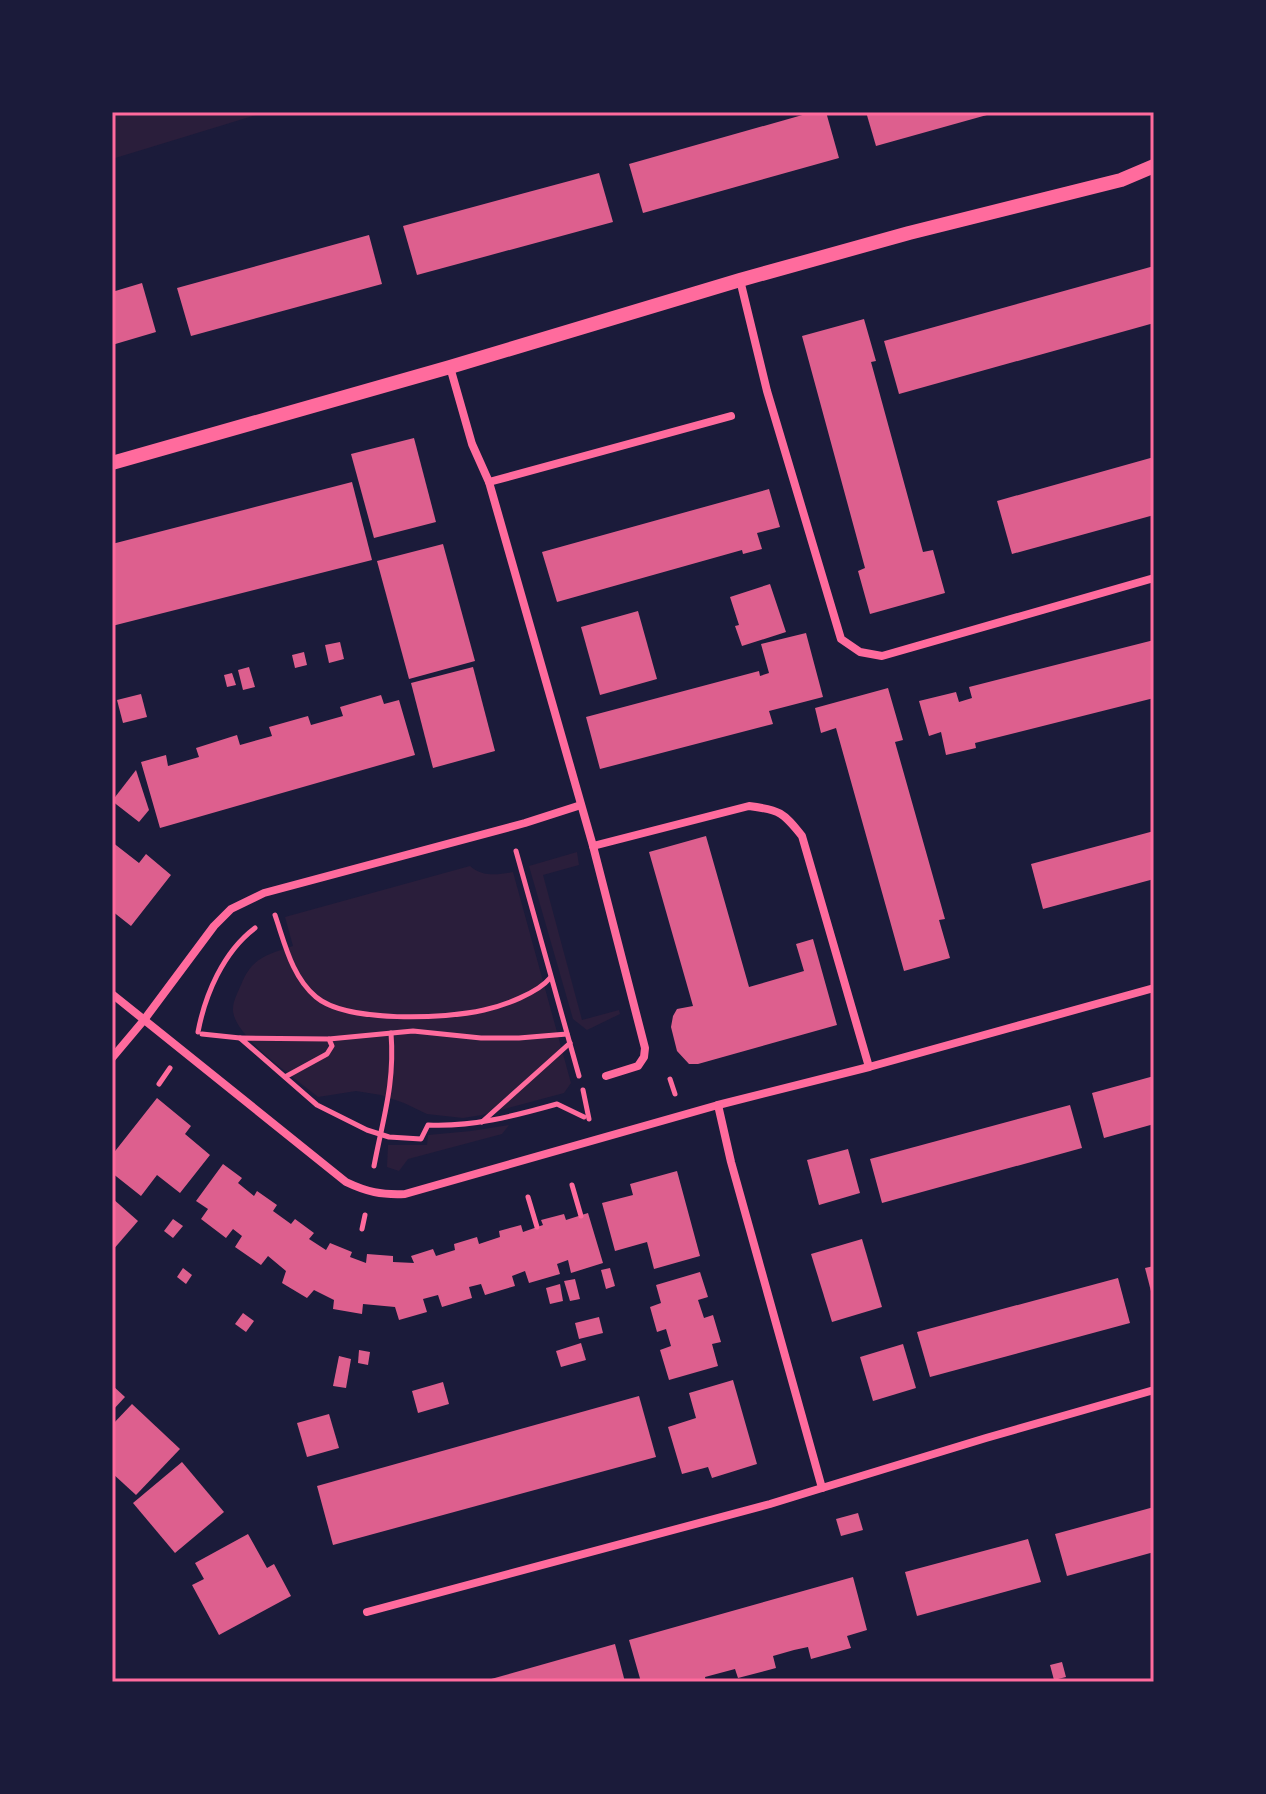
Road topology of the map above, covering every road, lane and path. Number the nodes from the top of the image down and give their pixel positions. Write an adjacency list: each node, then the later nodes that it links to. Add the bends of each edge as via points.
1 (1154, 166): 2 (street, via 1121,180)
2 (740, 280): 3 (street); 7 (street, via 767,391 841,639 860,652 882,656)
3 (450, 367): 5 (street); 6 (street)
4 (731, 416): 6 (street)
5 (112, 463)
6 (489, 482): 8 (street)
7 (1154, 578)
8 (581, 805): 9 (street); 16 (street, via 247,901 214,926)
9 (593, 846): 24 (street, via 749,806 786,815 802,836); 25 (street, via 645,1048 638,1066)
10 (515, 847): 13 (path)
11 (283, 912): 12 (path)
12 (275, 915): 13 (path, via 303,984 335,1008 403,1016 486,1010); 19 (path, via 250,931 216,976 195,1036)
13 (551, 978): 18 (path)
14 (1154, 988): 24 (street)
15 (112, 994): 16 (street)
16 (144, 1020): 22 (street); 30 (street, via 346,1182 386,1195 405,1194)
17 (391, 1033): 18 (path, via 481,1038); 20 (path); 34 (path, via 389,1102)
18 (567, 1034): 21 (path)
19 (240, 1038): 20 (path); 26 (path)
20 (329, 1039): 26 (path, via 327,1054)
21 (570, 1043): 32 (path); 33 (path)
22 (112, 1058)
23 (173, 1064): 28 (path)
24 (869, 1067): 30 (street)
25 (606, 1076)
26 (285, 1077): 34 (path, via 317,1105)
27 (670, 1079): 29 (path, via 675,1096)
28 (159, 1084)
29 (664, 1099)
30 (718, 1105): 43 (street)
31 (602, 1116): 32 (path)
32 (589, 1120): 33 (path, via 557,1104)
33 (482, 1122): 34 (path, via 428,1125 421,1139)
34 (380, 1134): 35 (path)
35 (372, 1177)
36 (572, 1185): 39 (path)
37 (528, 1197): 40 (path)
38 (366, 1211): 41 (path)
39 (581, 1216)
40 (537, 1227)
41 (362, 1229)
42 (1154, 1390): 43 (street)
43 (822, 1488): 44 (street)
44 (367, 1612)

